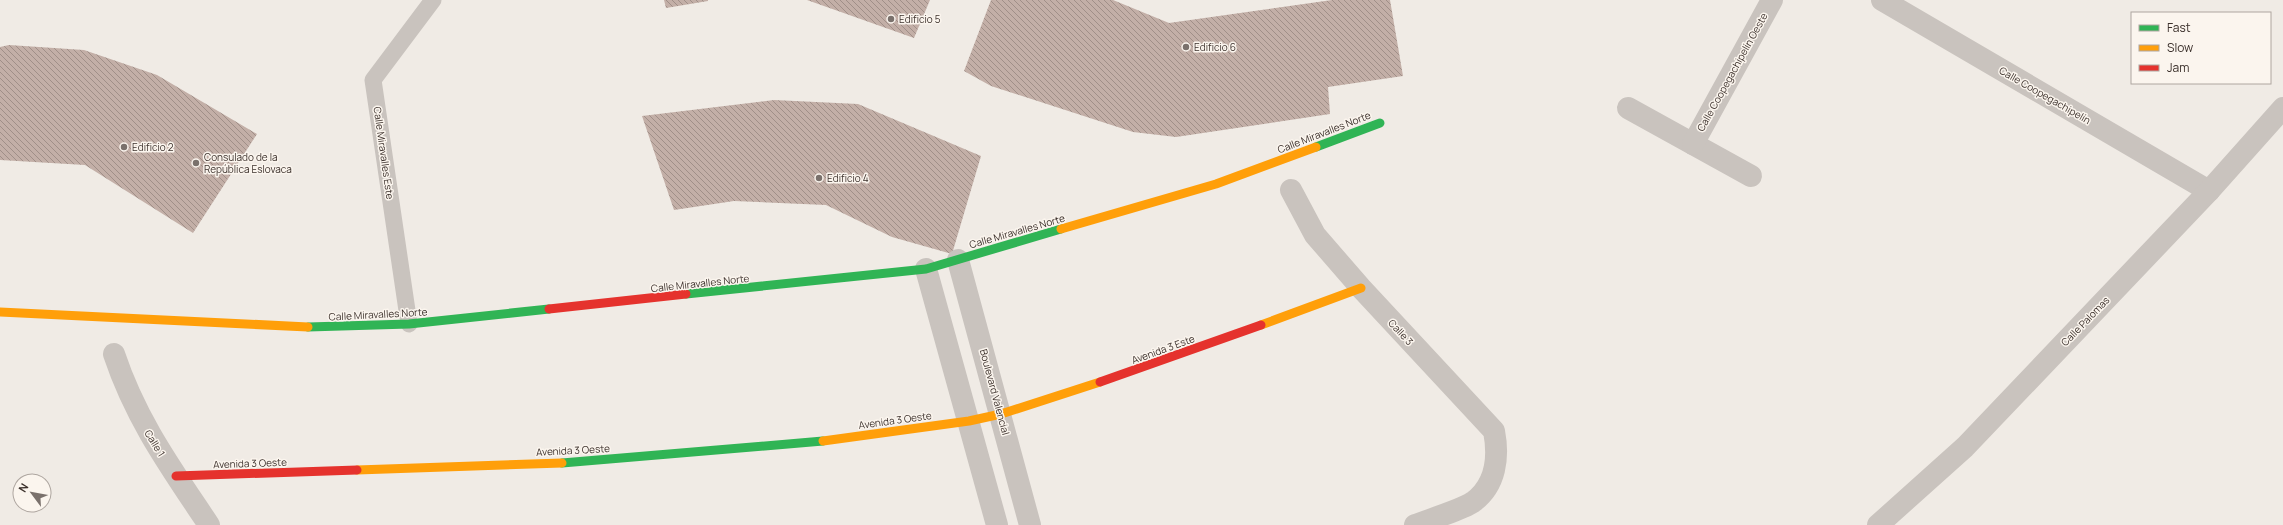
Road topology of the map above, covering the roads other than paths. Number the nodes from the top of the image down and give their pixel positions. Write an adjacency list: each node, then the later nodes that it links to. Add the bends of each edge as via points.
1 (433, 0): 15 (lane, Calle Miravalles Este, via 373,80)
2 (1772, 0): 7 (street, Calle Coopegachipelín Oeste)
3 (1882, 0): 10 (street, Calle Coopegachipelín)
4 (1628, 108): 7 (street)
5 (2283, 108): 10 (street, Calle Palomas)
6 (1380, 123): 11 (street, Calle Miravalles Norte, via 1216,184)
7 (1693, 144): 8 (street)
8 (1751, 176)
9 (1291, 190): 13 (street, Calle 3, via 1315,235)
10 (2209, 191): 24 (street, Calle Palomas, via 1966,447)
11 (958, 260): 12 (street, Calle Miravalles Norte); 17 (street, Boulevard Valencial)
12 (926, 269): 15 (street, Calle Miravalles Norte); 18 (street)
13 (1361, 288): 17 (street, Avenida 3 Este, via 1143,368); 23 (street, Calle 3, via 1494,431 1497,461 1485,490 1473,502)
14 (0, 312): 15 (street, Calle Miravalles Norte, via 324,328)
15 (409, 324)
16 (114, 354): 19 (street, Calle 1, via 124,386 139,417)
17 (1001, 414): 18 (street, Avenida 3 Este); 22 (street, Boulevard Valencial)
18 (969, 421): 19 (street, Avenida 3 Oeste, via 808,443 586,462); 21 (street)
19 (176, 476): 20 (street, Calle 1)
20 (209, 525)
21 (997, 525)
22 (1030, 525)
23 (1416, 525)
24 (1878, 525)

